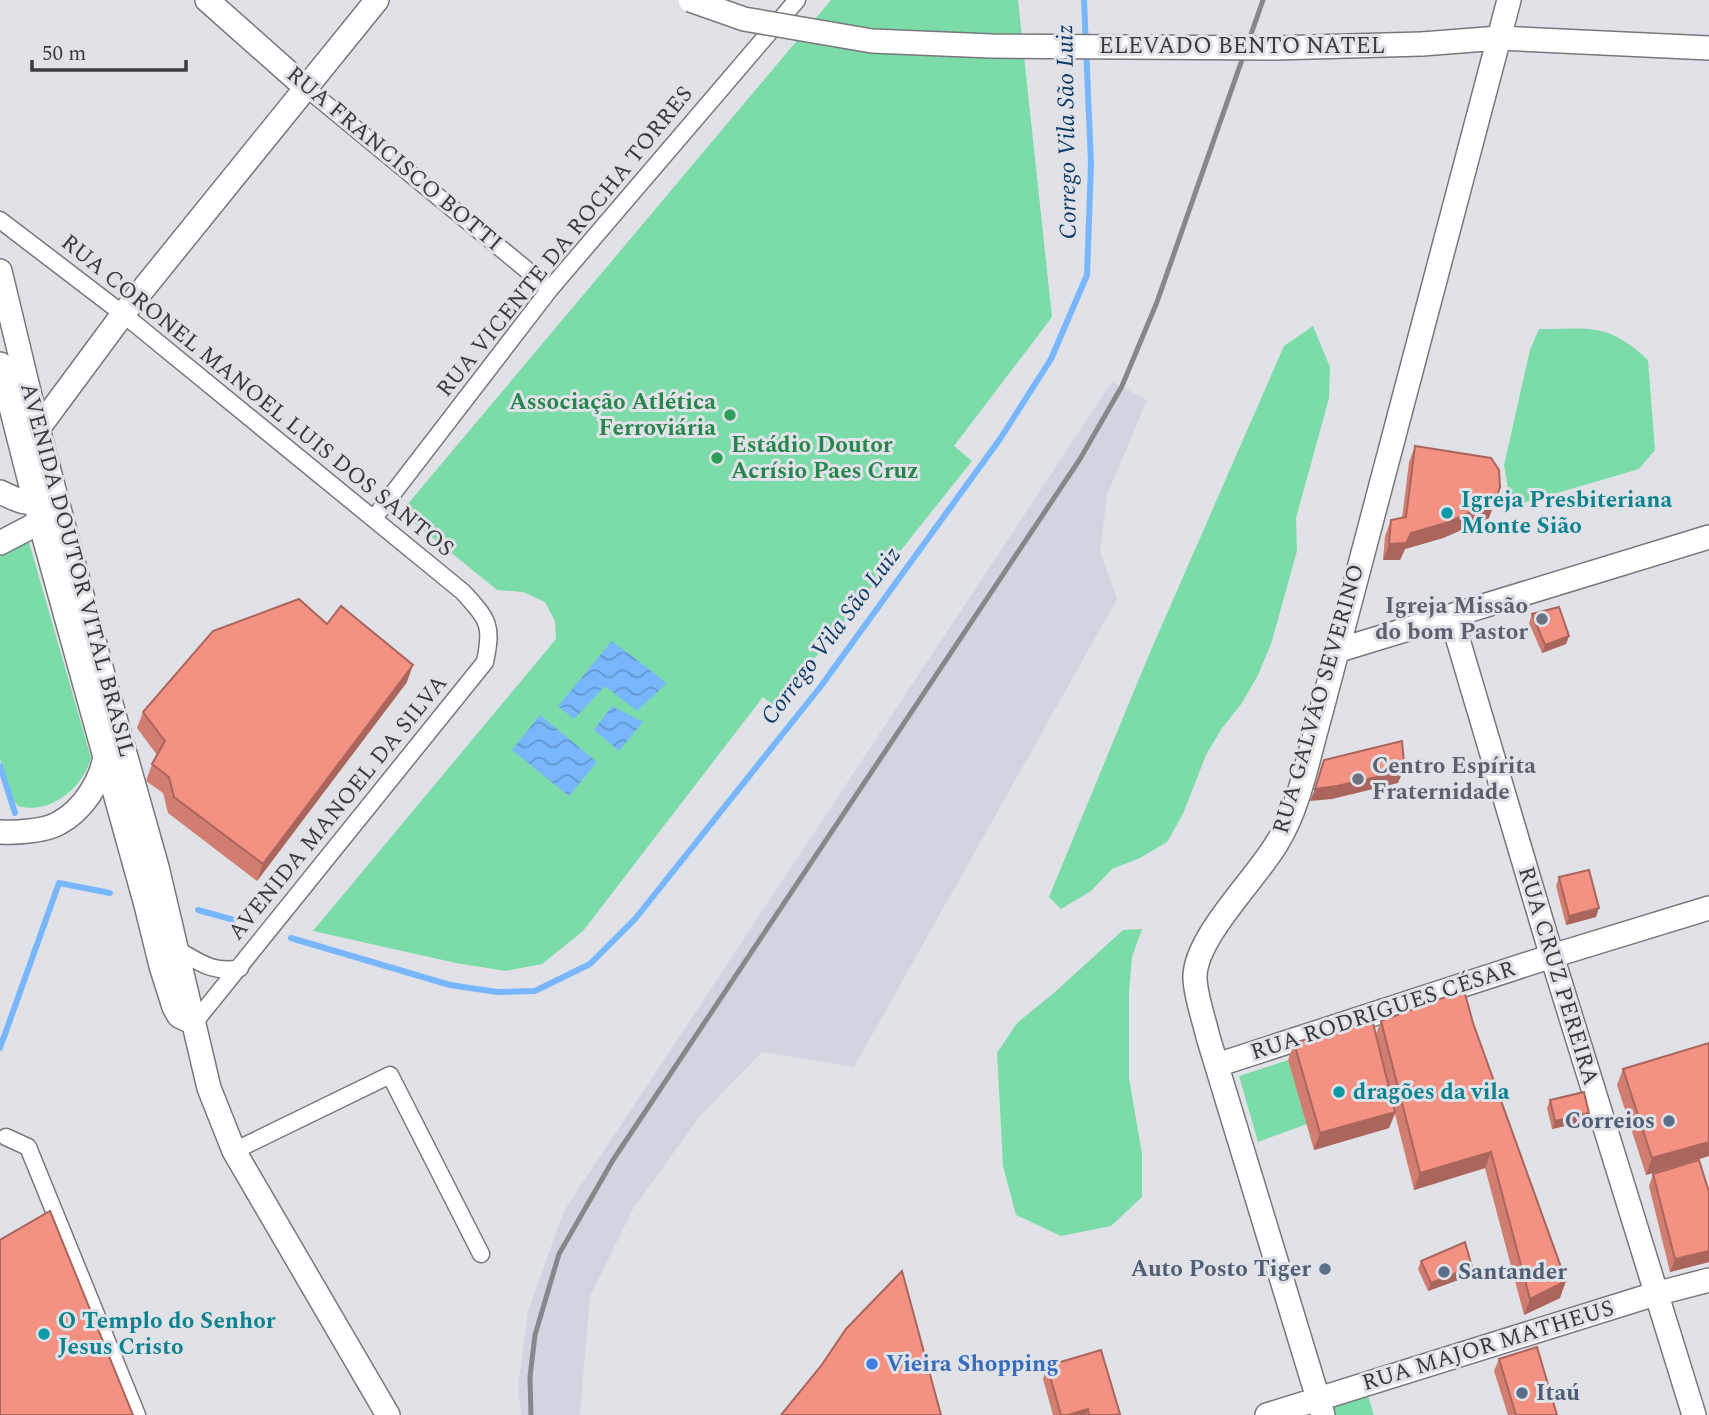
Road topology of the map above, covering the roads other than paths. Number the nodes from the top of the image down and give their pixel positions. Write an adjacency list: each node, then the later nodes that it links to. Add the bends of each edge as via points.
1 (207, 0): 8 (main road, RUA FRANCISCO BOTTI)
2 (377, 0): 8 (main road)
3 (690, 0): 6 (main road, ELEVADO BENTO NATEL, bridge, via 744,19 872,41 1275,48)
4 (797, 0): 11 (street, RUA VICENTE DA ROCHA TORRES)
5 (1508, 0): 6 (main road, RUA GALVÃO SEVERINO)
6 (1499, 38): 7 (main road, ELEVADO BENTO NATEL); 23 (main road, RUA GALVÃO SEVERINO)
7 (1709, 48)
8 (305, 87): 11 (street, RUA FRANCISCO BOTTI); 12 (main road)
9 (0, 220): 12 (street, RUA CORONEL MANOEL LUIS DOS SANTOS)
10 (0, 271): 14 (main road, AVENIDA DOUTOR VITAL BRASIL)
11 (550, 289): 18 (street, RUA VICENTE DA ROCHA TORRES)
12 (123, 314): 14 (main road); 18 (street, RUA CORONEL MANOEL LUIS DOS SANTOS)
13 (0, 364): 15 (main road, AVENIDA DOUTOR VITAL BRASIL)
14 (38, 429): 15 (main road); 17 (main road, AVENIDA DOUTOR VITAL BRASIL)
15 (22, 448): 17 (main road, AVENIDA DOUTOR VITAL BRASIL)
16 (0, 492): 17 (main road, via 25,503)
17 (47, 505): 20 (main road); 24 (main road, AVENIDA DOUTOR VITAL BRASIL); 27 (main road, AVENIDA DOUTOR VITAL BRASIL, via 106,686 157,867)
18 (374, 518): 21 (street, RUA CORONEL MANOEL LUIS DOS SANTOS)
19 (1709, 537): 22 (main road)
20 (0, 543)
21 (482, 612): 29 (street, AVENIDA MANOEL DA SILVA, via 491,636 485,662)
22 (1451, 616): 23 (main road); 28 (main road, RUA CRUZ PEREIRA)
23 (1336, 651): 31 (main road, RUA GALVÃO SEVERINO, via 1292,812 1278,843 1200,955 1195,978)
24 (105, 757): 25 (main road, via 98,782 85,801 58,824); 27 (main road, AVENIDA DOUTOR VITAL BRASIL, via 146,905)
25 (0, 832)
26 (1709, 908): 28 (main road, RUA RODRIGUES CÉSAR)
27 (170, 946): 29 (street, via 217,970); 30 (main road)
28 (1552, 956): 31 (main road, RUA RODRIGUES CÉSAR); 36 (main road, RUA CRUZ PEREIRA)
29 (240, 968): 30 (street, AVENIDA MANOEL DA SILVA)
30 (194, 1023): 33 (main road, via 209,1088)
31 (1217, 1065): 37 (main road, RUA GALVÃO SEVERINO)
32 (6, 1137): 38 (street, via 28,1147)
33 (234, 1151): 34 (street, via 390,1075); 39 (main road)
34 (481, 1254)
35 (1709, 1280): 36 (main road, RUA MAJOR MATHEUS)
36 (1656, 1294): 37 (main road, RUA MAJOR MATHEUS); 41 (main road, RUA CRUZ PEREIRA)
37 (1320, 1407): 40 (main road, RUA MAJOR MATHEUS)
38 (137, 1415)
39 (388, 1415)
40 (1268, 1415)
41 (1694, 1415)

